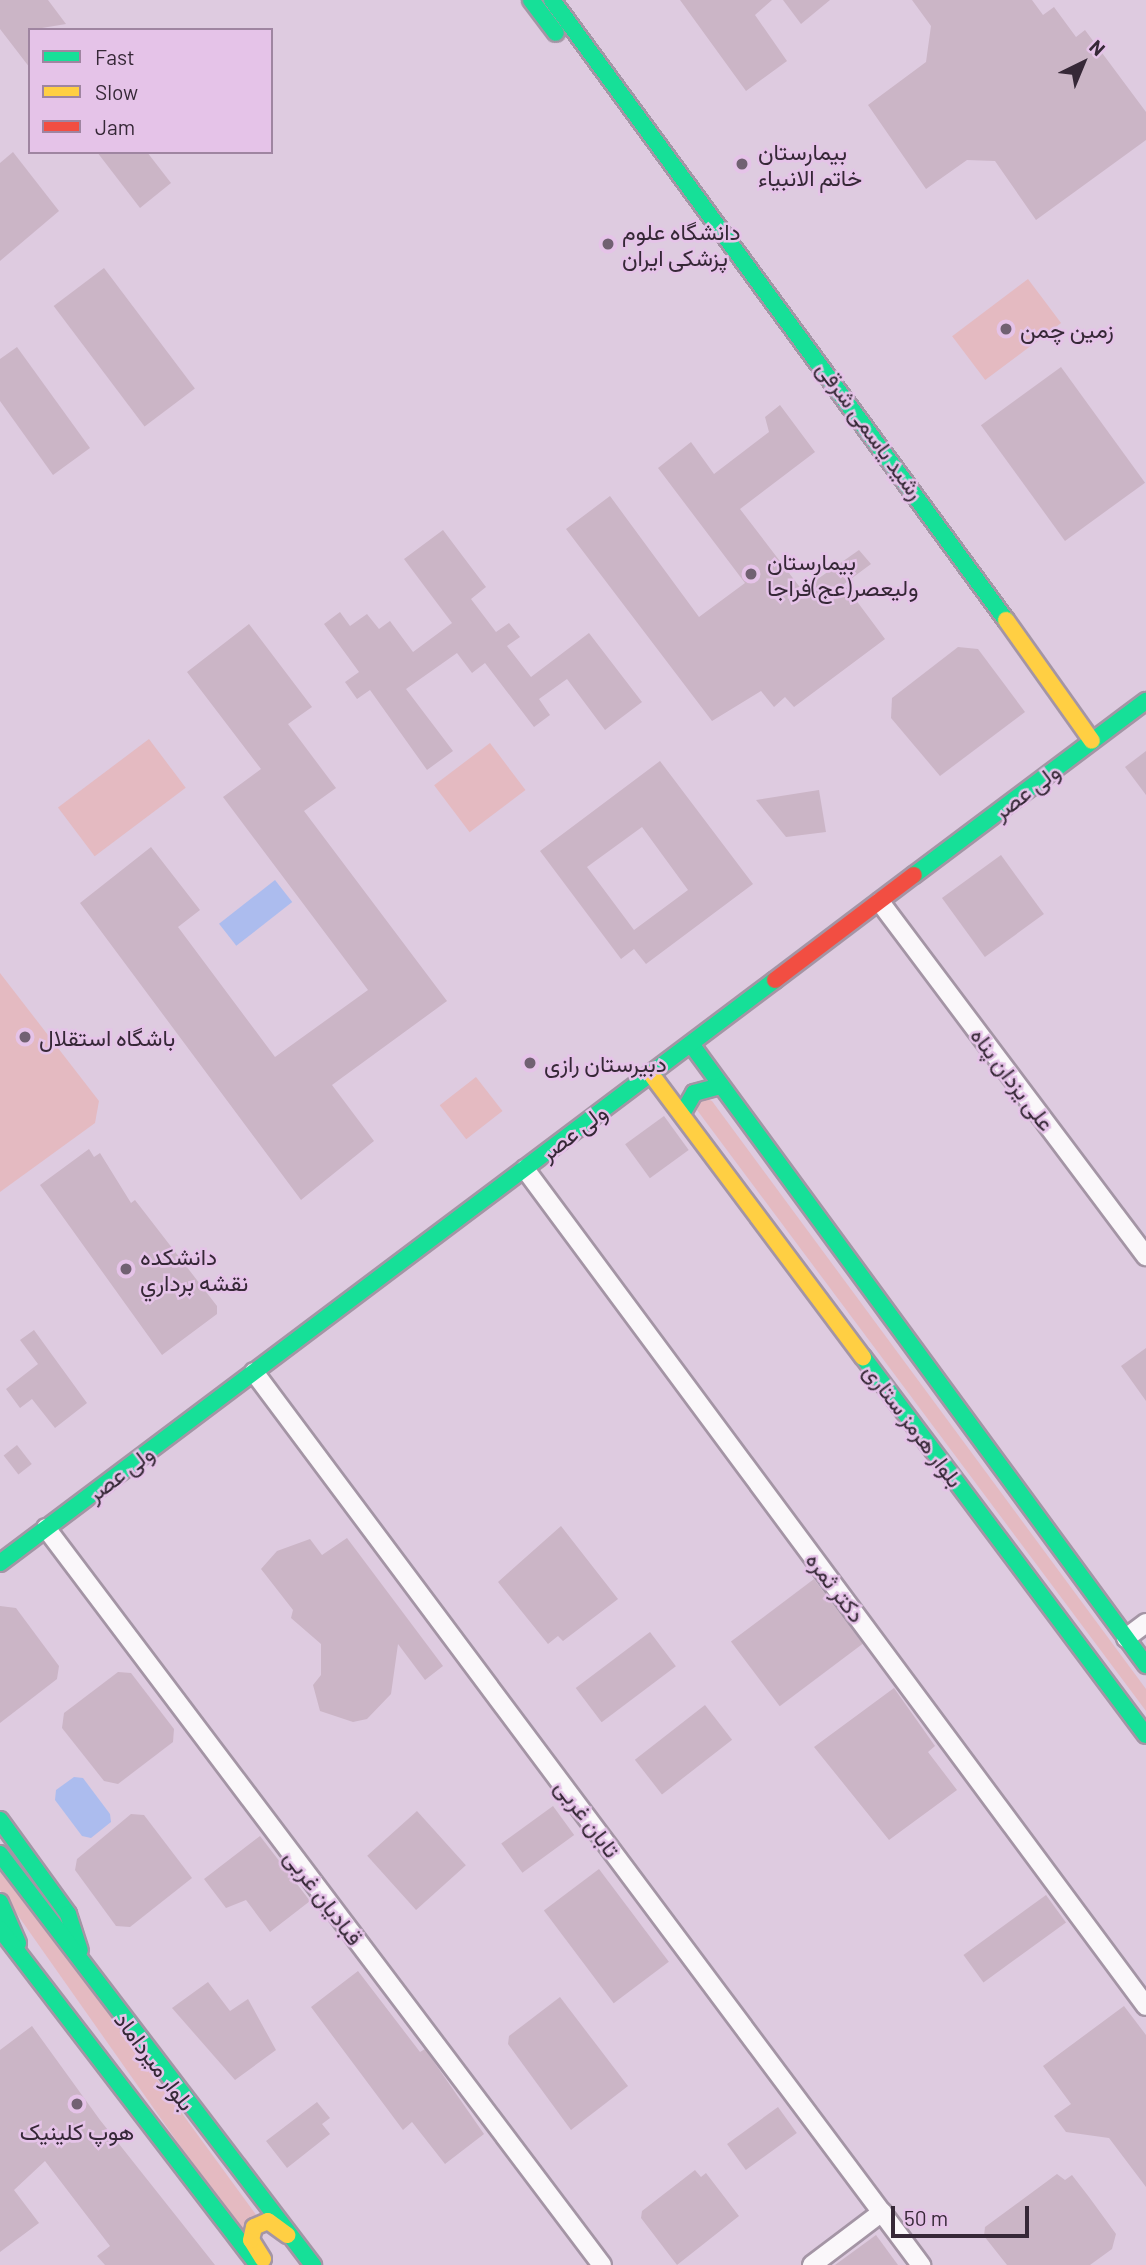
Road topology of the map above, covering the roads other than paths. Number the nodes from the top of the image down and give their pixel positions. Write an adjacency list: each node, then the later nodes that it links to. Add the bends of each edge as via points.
1 (531, 0): 3 (main road, رشید یاسمی شرقی, via 601,93)
2 (552, 0): 3 (main road, رشید یاسمی شرقی)
3 (646, 123): 5 (main road, رشید یاسمی شرقی)
4 (1146, 701): 5 (main road, ولی عصر)
5 (1092, 741): 6 (main road, ولی عصر)
6 (880, 902): 7 (main road, ولی عصر); 12 (street, علی یزدان پناه)
7 (691, 1044): 8 (main road, ولی عصر); 9 (main road, بلوار هرمز ستاری)
8 (652, 1073): 10 (main road, بلوار هرمز ستاری); 11 (main road, ولی عصر)
9 (721, 1086): 10 (main road, via 694,1093); 17 (main road, بلوار هرمز ستاری)
10 (682, 1114): 19 (main road, بلوار هرمز ستاری)
11 (525, 1168): 13 (main road, ولی عصر); 26 (street, دکتر ثمره)
12 (1146, 1256)
13 (254, 1372): 14 (main road, ولی عصر); 27 (street, تابان غربی)
14 (46, 1528): 15 (main road, ولی عصر); 32 (street, قبادیان غربی)
15 (0, 1563)
16 (1146, 1623): 17 (street)
17 (1126, 1638): 18 (main road, بلوار هرمز ستاری)
18 (1146, 1665)
19 (1146, 1735)
20 (0, 1820): 25 (main road, via 68,1914)
21 (0, 1854): 25 (main road, بلوار میرداماد)
22 (0, 1902): 24 (main road)
23 (0, 1929): 24 (main road, بلوار میرداماد)
24 (28, 1964): 29 (main road, بلوار میرداماد)
25 (87, 1970): 28 (main road, بلوار میرداماد)
26 (1146, 2006)
27 (881, 2212): 33 (street); 34 (street, تابان غربی)
28 (298, 2245): 30 (main road, via 274,2224 258,2224 251,2240); 31 (main road, بلوار میرداماد)
29 (258, 2265)
30 (267, 2265)
31 (313, 2265)
32 (602, 2265)
33 (812, 2265)
34 (921, 2265)

